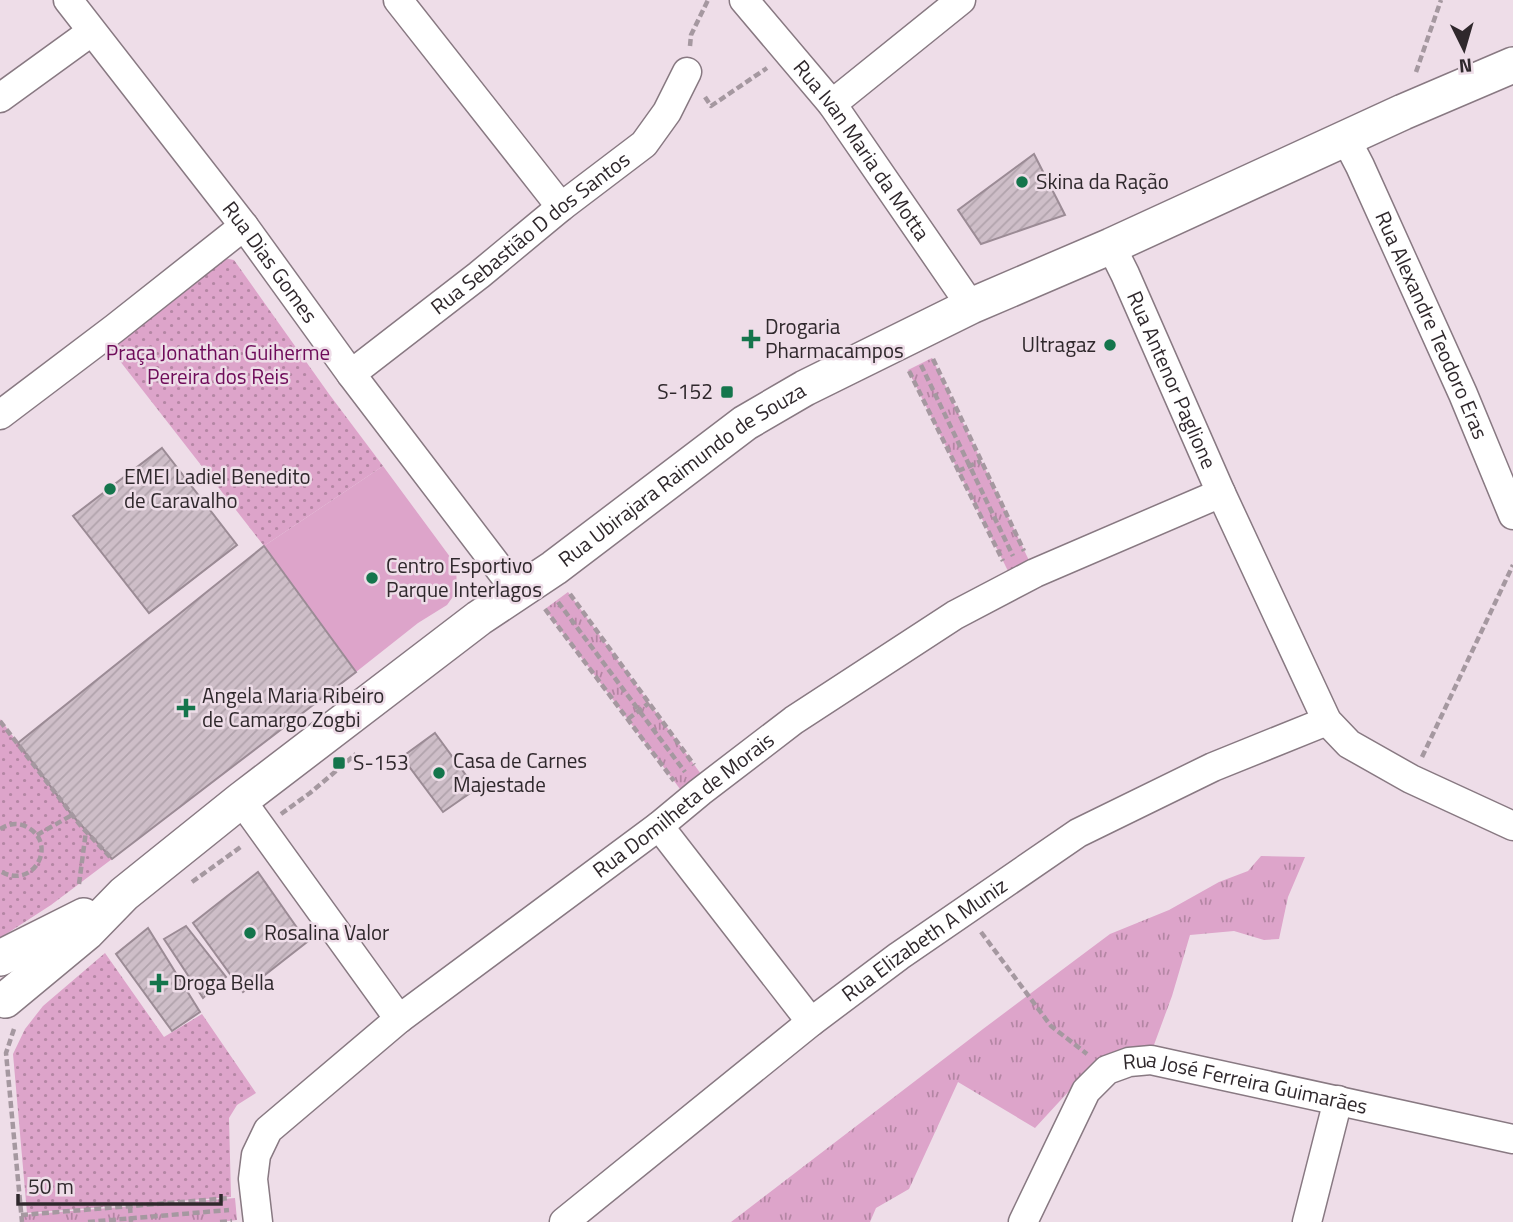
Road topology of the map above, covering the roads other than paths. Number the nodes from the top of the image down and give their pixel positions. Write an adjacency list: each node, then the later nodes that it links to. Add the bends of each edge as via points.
1 (68, 0): 5 (street, Rua Dias Gomes)
2 (398, 0): 11 (street)
3 (744, 0): 9 (street, Rua Ivan Maria da Motta)
4 (961, 0): 9 (street)
5 (91, 32): 8 (street); 12 (street, Rua Dias Gomes)
6 (1513, 65): 10 (main road)
7 (687, 72): 11 (street, Rua Sebastião D dos Santos, via 644,144)
8 (0, 98)
9 (832, 104): 14 (street, Rua Ivan Maria da Motta)
10 (1346, 139): 13 (main road); 18 (street, Rua Alexandre Teodoro Eras)
11 (561, 206): 15 (street, Rua Sebastião D dos Santos)
12 (244, 226): 15 (street, Rua Dias Gomes); 16 (street)
13 (1111, 246): 14 (main road, Rua Ubirajara Raimundo de Souza); 17 (street, Rua Antenor Paglione)
14 (971, 306): 19 (main road, Rua Ubirajara Raimundo de Souza, via 745,423 554,568)
15 (351, 374): 19 (street, Rua Dias Gomes)
16 (0, 415)
17 (1221, 493): 20 (street, Rua Antenor Paglione); 22 (street, Rua Domilheta de Morais, via 1024,578 955,615 794,720)
18 (1513, 515)
19 (531, 601): 21 (main road, Rua Ubirajara Raimundo de Souza, via 479,618)
20 (1326, 721): 23 (street, Rua Antenor Paglione, via 1349,744 1411,779); 28 (street, Rua Elizabeth A Muniz, via 1213,767 1078,833)
21 (241, 800): 24 (main road, Rua Ubirajara Raimundo de Souza); 27 (street)
22 (659, 826): 27 (street, Rua Domilheta de Morais); 28 (street)
23 (1513, 826)
24 (124, 894): 25 (main road, Rua Ubirajara Raimundo de Souza); 26 (main road, Rua Ubirajara Raimundo de Souza)
25 (0, 958)
26 (5, 1002)
27 (399, 1019): 31 (street, Rua Domilheta de Morais, via 268,1130 256,1154)
28 (811, 1022): 32 (street, Rua Elizabeth A Muniz)
29 (1338, 1100): 30 (street, Rua José Ferreira Guimarães); 33 (street, Rua José Ferreira Guimarães, via 1151,1060 1107,1070 1086,1091); 34 (street)
30 (1513, 1139)
31 (247, 1216)
32 (564, 1222)
33 (1023, 1222)
34 (1307, 1222)

